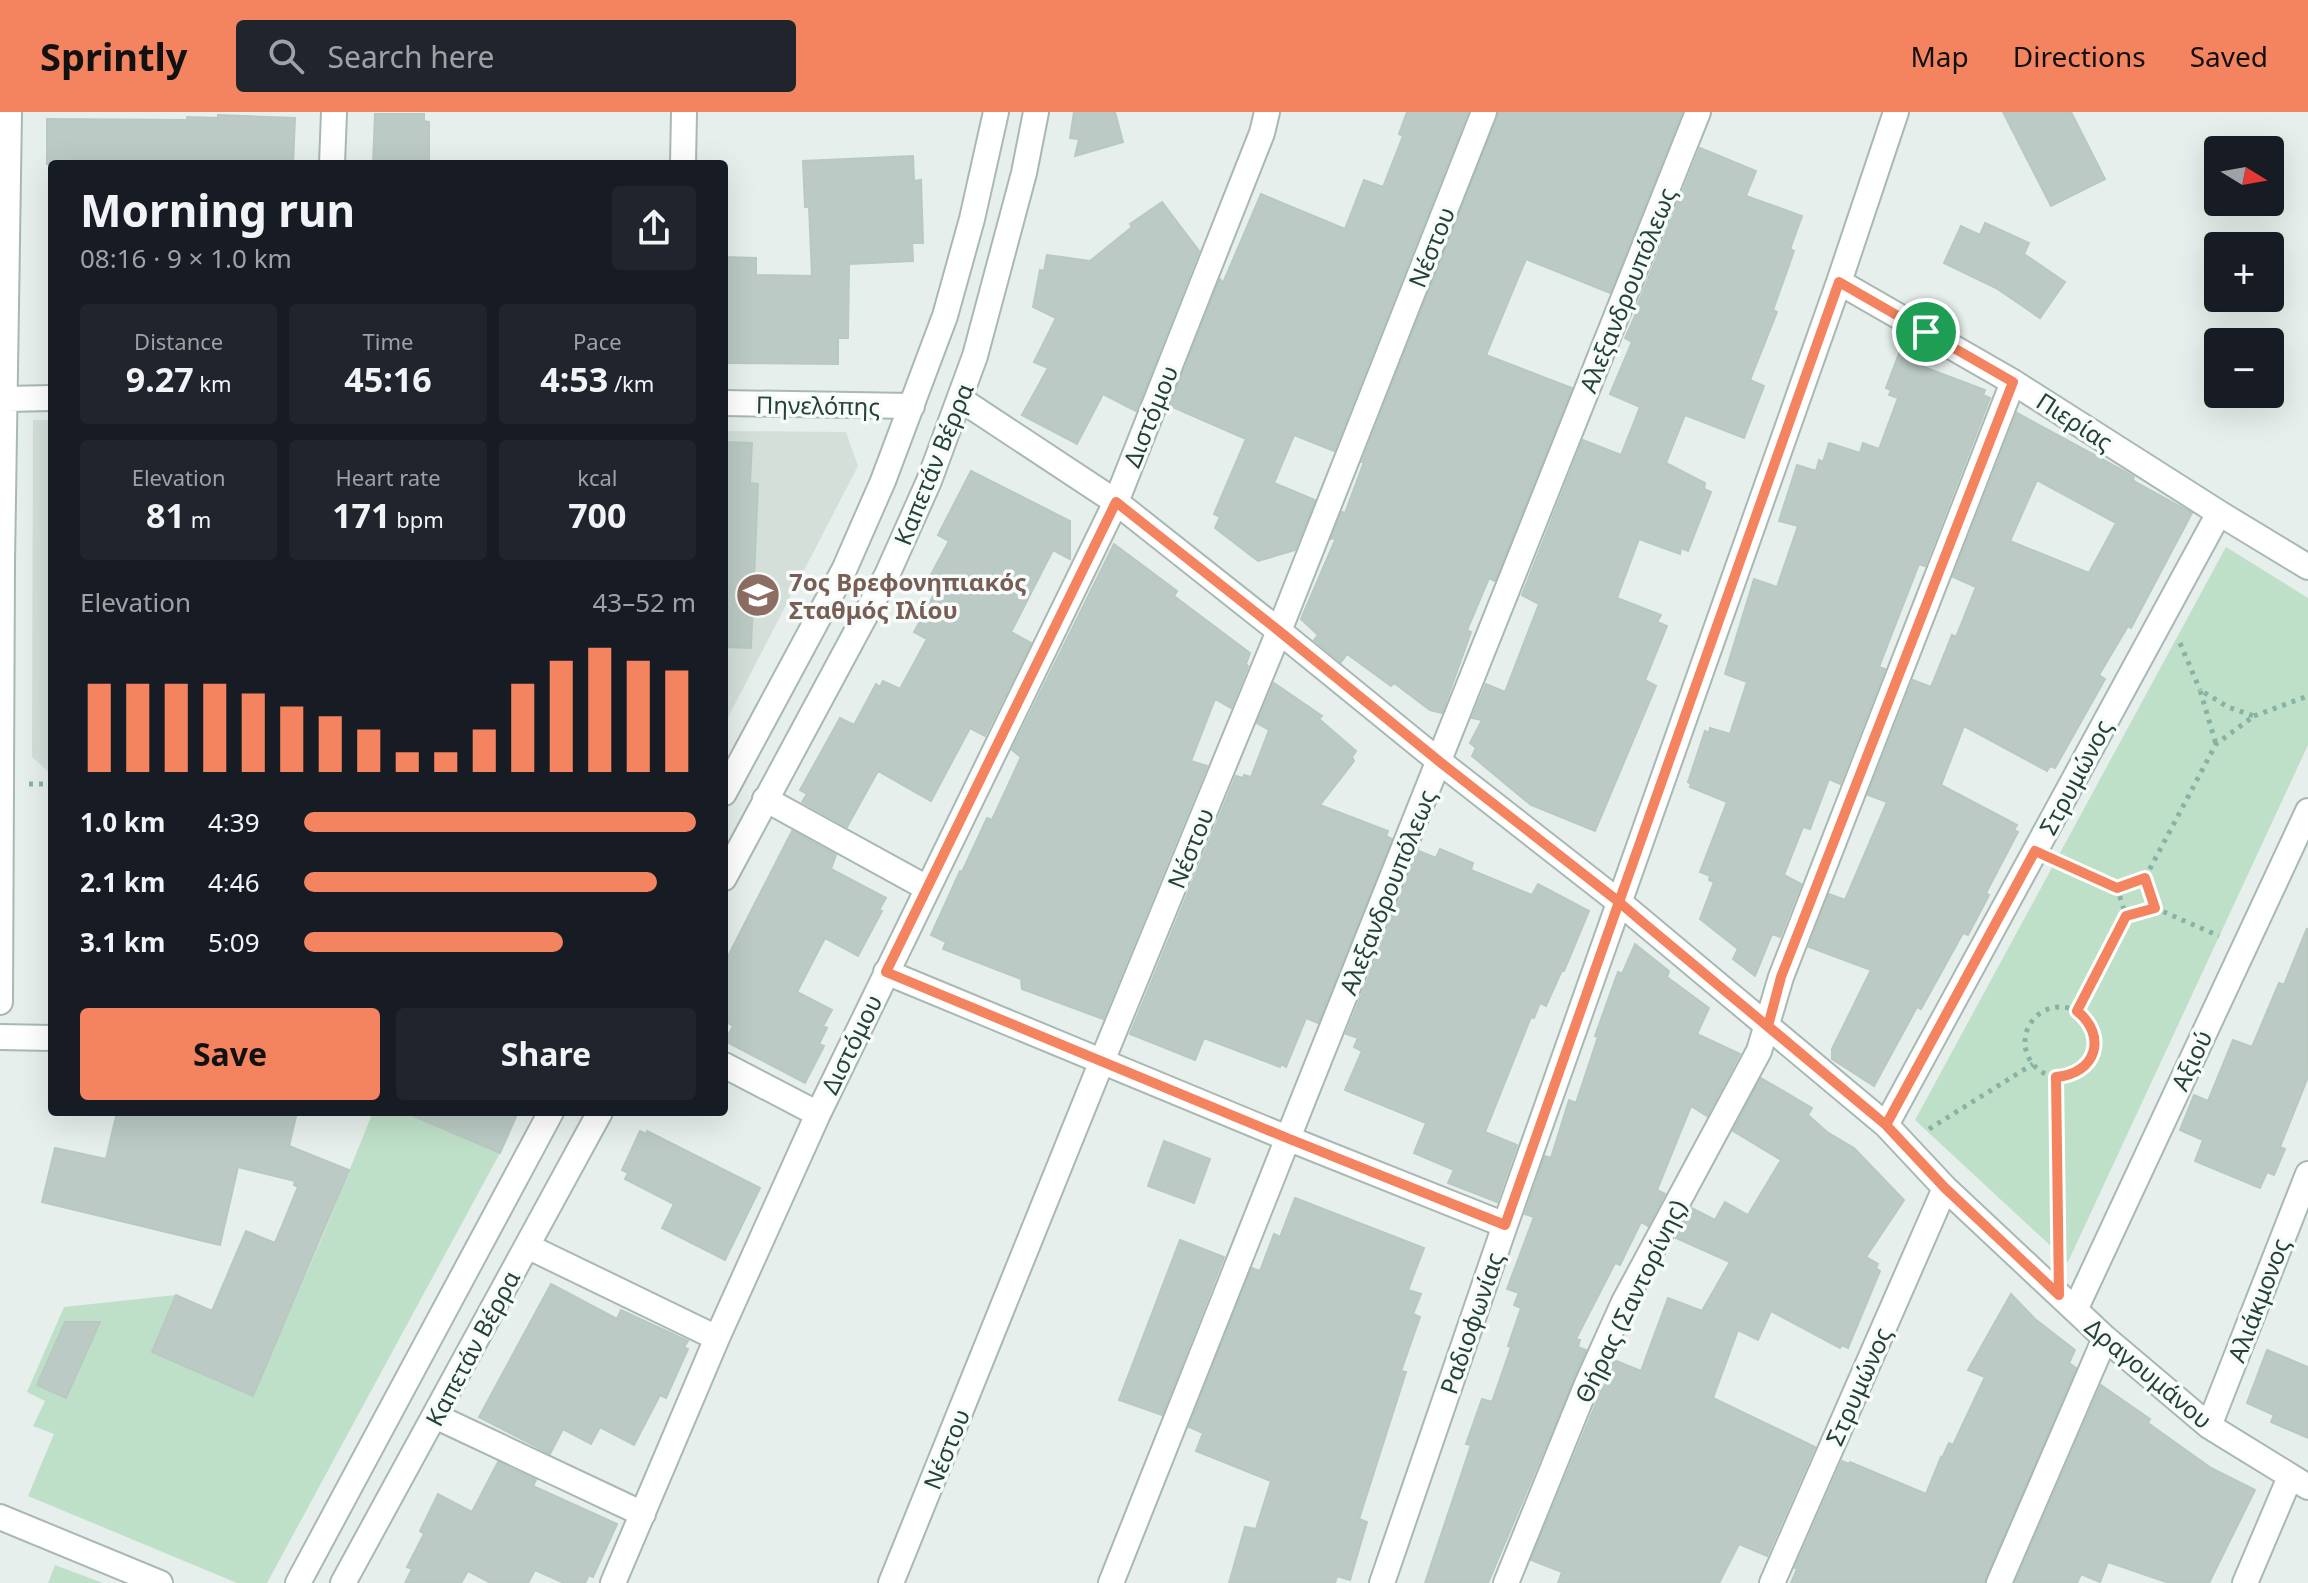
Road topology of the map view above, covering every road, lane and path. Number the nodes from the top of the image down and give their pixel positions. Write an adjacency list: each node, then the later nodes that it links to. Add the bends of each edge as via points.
1 (9, 112): 15 (street)
2 (334, 112): 10 (street)
3 (684, 112): 11 (street)
4 (996, 112): 18 (street, Καπετάν Βέρρα, via 949,302)
5 (1036, 112): 16 (street, Καπετάν Βέρρα, via 1005,246)
6 (1267, 112): 20 (street, Διστόμου)
7 (1484, 112): 25 (street, Νέστου)
8 (1698, 112): 30 (street, Αλεξανδρουπόλεως)
9 (1896, 112): 12 (street, Ραδιοφωνίας)
10 (332, 160)
11 (683, 160)
12 (1839, 282): 13 (street, Πιερίας); 40 (street, Ραδιοφωνίας)
13 (2013, 382): 21 (street, Πιερίας); 47 (street, Θήρας (Σαντορίνης), via 1781,977)
14 (48, 398): 15 (street)
15 (5, 399): 19 (street)
16 (960, 399): 20 (street, Δραγουμάνου); 33 (street, Καπετάν Βέρρα, via 887,575)
17 (728, 403): 18 (street, Πηνελόπης)
18 (912, 406): 31 (street, Καπετάν Βέρρα, via 844,570)
19 (2, 428): 22 (street)
20 (1116, 502): 25 (street, Δραγουμάνου); 38 (street, Διστόμου)
21 (2219, 513): 23 (street, Πιερίας); 24 (street, Στρυμώνος)
22 (1, 562): 32 (street)
23 (2308, 567)
24 (2166, 609): 26 (path); 35 (street, Στρυμώνος)
25 (1279, 631): 30 (street, Δραγουμάνου); 50 (street, Νέστου)
26 (2200, 690): 28 (path); 29 (path)
27 (2308, 696): 28 (path)
28 (2254, 716): 29 (path)
29 (2216, 744): 37 (path)
30 (1440, 762): 40 (street, Δραγουμάνου); 58 (street, Αλεξανδρουπόλεως)
31 (728, 786)
32 (1, 791): 45 (street)
33 (765, 799): 36 (street, Καπετάν Βέρρα); 38 (street)
34 (2308, 811): 43 (street, Αξιού)
35 (2035, 851): 39 (path); 57 (street, Στρυμώνος)
36 (728, 870)
37 (2145, 878): 39 (path); 41 (path)
38 (927, 888): 44 (street, Διστόμου)
39 (2117, 888): 42 (path)
40 (1619, 902): 47 (street, Δραγουμάνου); 62 (street, Ραδιοφωνίας)
41 (2155, 908): 42 (path); 43 (path)
42 (2126, 916): 46 (path)
43 (2244, 947): 64 (street, Αξιού)
44 (886, 972): 50 (street); 54 (street, Διστόμου)
45 (0, 1002)
46 (2077, 1011): 51 (path, via 2050,1008 2038,1014 2025,1038); 53 (path, via 2094,1032 2091,1058 2070,1076)
47 (1768, 1026): 57 (street, Δραγουμάνου); 79 (street, Θήρας (Σαντορίνης), via 1624,1302)
48 (0, 1037): 49 (street)
49 (48, 1038)
50 (1102, 1061): 58 (street); 76 (street, Νέστου)
51 (2033, 1064): 53 (path); 59 (path)
52 (728, 1067): 54 (street)
53 (2056, 1077): 64 (path)
54 (818, 1114): 65 (street, Διστόμου)
55 (549, 1116): 73 (street, Καπετάν Βέρρα)
56 (598, 1116): 63 (street, Καπετάν Βέρρα)
57 (1886, 1125): 59 (street, Δραγουμάνου)
58 (1287, 1138): 62 (street); 77 (street, Αλεξανδρουπόλεως)
59 (1904, 1144): 61 (street, Δραγουμάνου)
60 (2308, 1174): 68 (street, Αλιάκμονος)
61 (1945, 1188): 64 (street, Δραγουμάνου); 80 (street, Στρυμώνος)
62 (1505, 1225): 78 (street, Ραδιοφωνίας)
63 (527, 1246): 65 (street); 67 (street, Καπετάν Βέρρα)
64 (2067, 1302): 66 (street, Δραγουμάνου)
65 (717, 1338): 70 (street, Διστόμου)
66 (2105, 1338): 68 (street, Δραγουμάνου); 81 (street)
67 (435, 1416): 70 (street); 74 (street, Καπετάν Βέρρα)
68 (2209, 1426): 69 (street, Δραγουμάνου)
69 (2299, 1482): 82 (street)
70 (643, 1514): 75 (street, Διστόμου)
71 (0, 1517): 72 (street)
72 (160, 1583)
73 (298, 1583)
74 (343, 1583)
75 (613, 1583)
76 (891, 1583)
77 (1111, 1583)
78 (1382, 1583)
79 (1506, 1583)
80 (1772, 1583)
81 (1999, 1583)
82 (2245, 1583)

